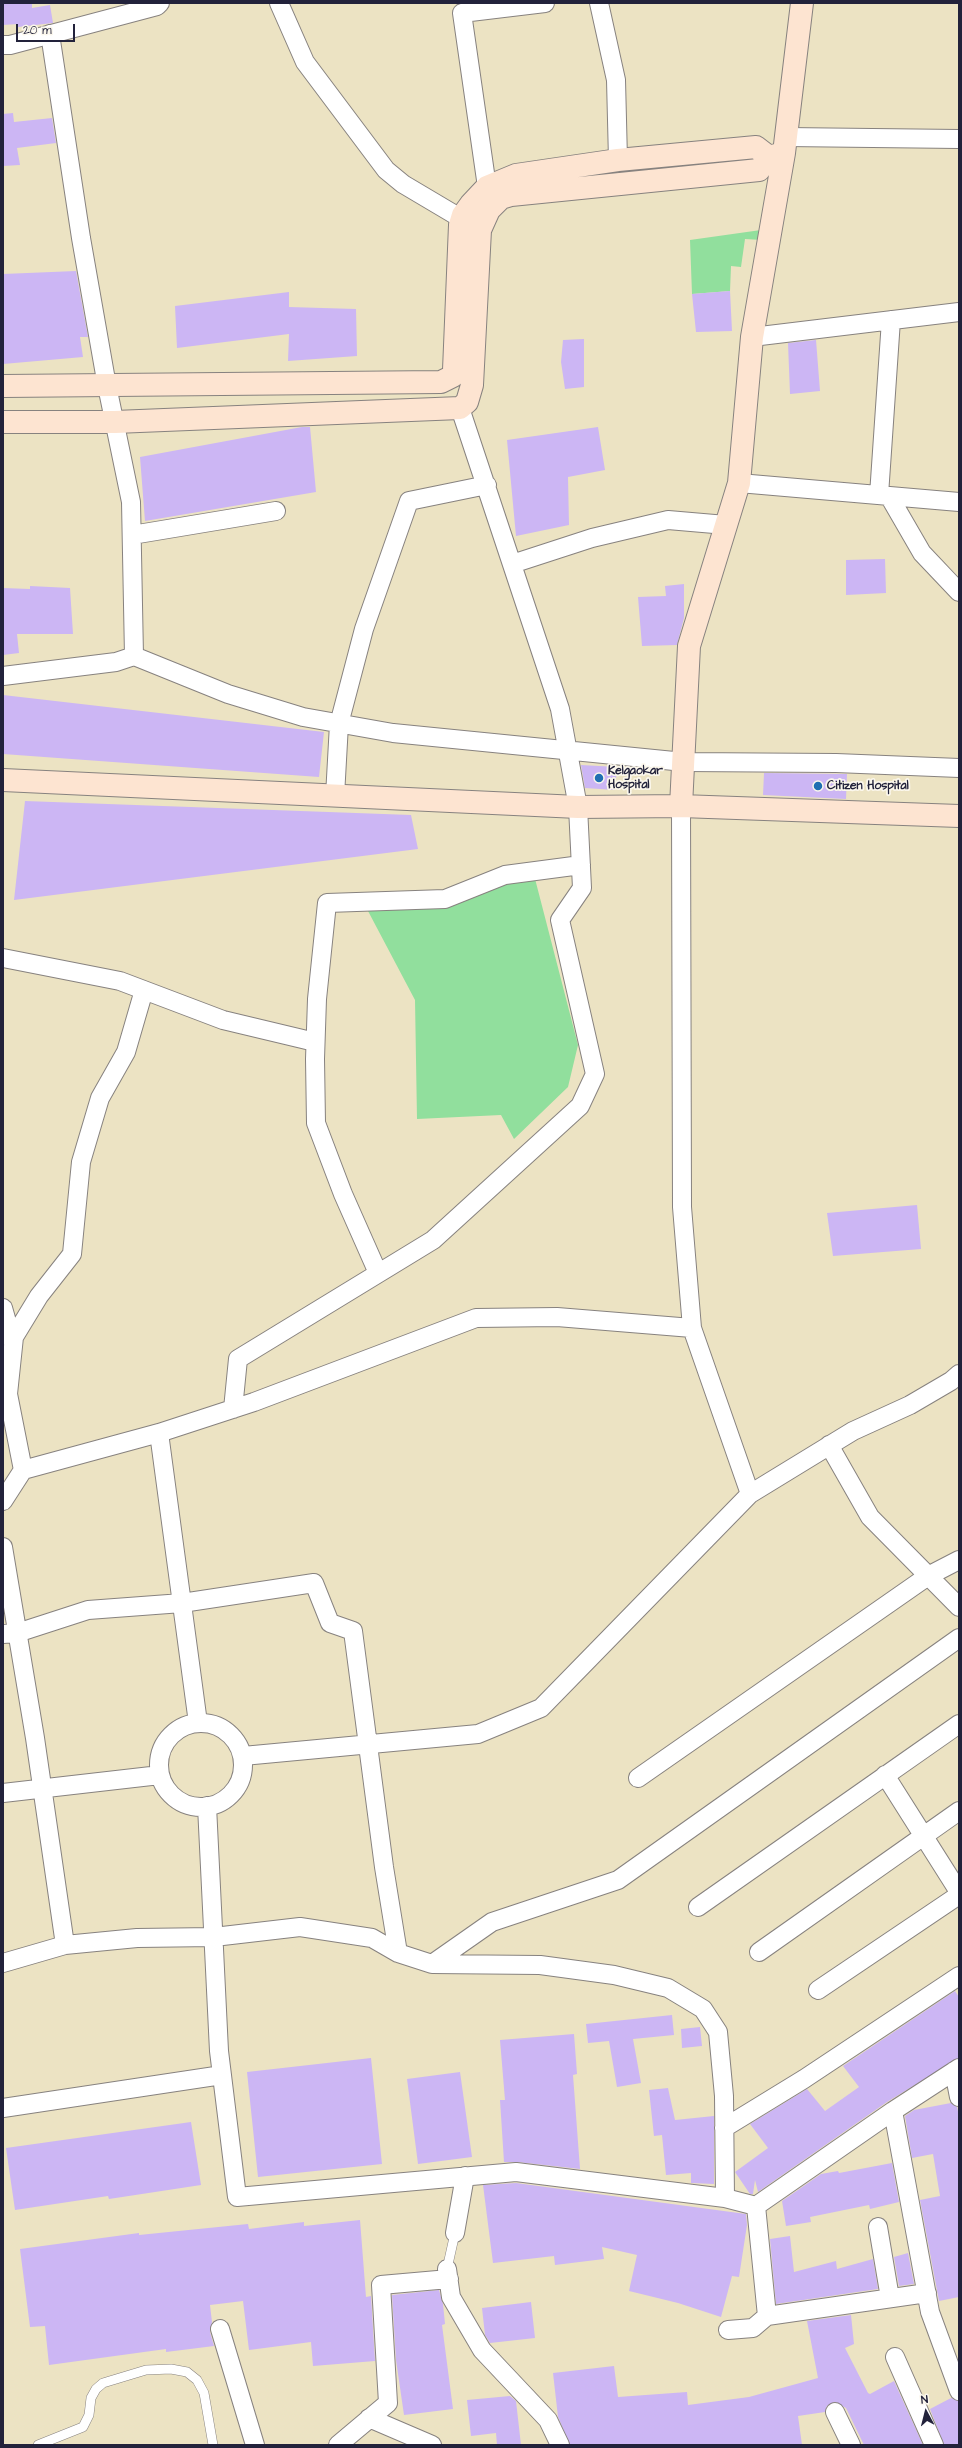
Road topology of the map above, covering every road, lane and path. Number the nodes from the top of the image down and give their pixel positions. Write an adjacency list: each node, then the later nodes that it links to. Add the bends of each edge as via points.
1 (160, 3): 6 (street, via 157,6)
2 (279, 3): 12 (street, via 305,62 386,170 403,184)
3 (545, 3): 11 (street, via 462,13)
4 (599, 3): 10 (street, via 616,80)
5 (802, 3): 9 (street)
6 (50, 34): 7 (street); 17 (street, via 81,238)
7 (3, 44)
8 (959, 140): 9 (street)
9 (779, 149): 10 (street, via 756,146); 15 (street); 18 (street, via 760,170 501,198 483,219 480,230 472,385 467,402)
10 (618, 160): 11 (street, via 516,175)
11 (487, 188): 12 (street, via 471,204)
12 (462, 219): 17 (street, via 454,370 453,376 447,380 433,384)
13 (959, 312): 14 (street)
14 (891, 320): 15 (street); 23 (street)
15 (752, 337): 21 (street)
16 (3, 386): 17 (street)
17 (107, 386): 20 (street)
18 (460, 408): 20 (street); 22 (street)
19 (3, 422): 20 (street)
20 (115, 422): 27 (street, via 132,502)
21 (739, 483): 23 (street); 26 (street)
22 (487, 485): 28 (street); 32 (street, via 409,501 364,629)
23 (884, 495): 24 (street); 29 (street, via 922,553)
24 (959, 502)
25 (276, 511): 27 (street)
26 (726, 525): 28 (street, via 668,520 592,538); 34 (street, via 689,646)
27 (132, 535): 30 (street)
28 (512, 564): 33 (street, via 560,709)
29 (959, 592)
30 (134, 656): 31 (street, via 116,662); 32 (street, via 228,694 303,717)
31 (3, 676)
32 (339, 724): 33 (street, via 393,733); 37 (street)
33 (568, 752): 34 (street); 39 (street)
34 (684, 762): 35 (street, via 836,763); 38 (street)
35 (959, 768)
36 (3, 780): 37 (street)
37 (335, 796): 39 (street)
38 (681, 806): 39 (street); 40 (street); 47 (street, via 682,1207)
39 (578, 807): 41 (street)
40 (959, 816)
41 (581, 865): 44 (street, via 505,874 445,899 327,903); 45 (street, via 582,888 560,920 595,1074 580,1106 433,1240)
42 (3, 958): 43 (street, via 120,982)
43 (144, 990): 44 (street, via 223,1020); 48 (street, via 126,1052 100,1098 81,1162 72,1254 39,1296 14,1337)
44 (315, 1042): 45 (street, via 316,1123 343,1194)
45 (378, 1273): 50 (street, via 238,1358)
46 (3, 1308): 48 (street)
47 (692, 1328): 50 (street, via 557,1317 476,1318); 54 (street)
48 (13, 1343): 53 (street, via 8,1394)
49 (959, 1374): 52 (street, via 951,1382 910,1405)
50 (233, 1409): 51 (street)
51 (159, 1433): 53 (street); 59 (street)
52 (829, 1445): 54 (street); 58 (street, via 870,1517)
53 (23, 1470): 55 (street)
54 (750, 1494): 65 (street, via 541,1708 478,1734)
55 (3, 1501)
56 (3, 1547): 61 (street)
57 (959, 1560): 58 (street)
58 (928, 1576): 60 (street); 69 (street)
59 (182, 1603): 61 (street, via 88,1610); 63 (street); 65 (street, via 314,1583 330,1623 353,1631)
60 (959, 1607)
61 (10, 1634): 70 (street)
62 (959, 1638): 82 (street, via 618,1880 492,1922)
63 (198, 1723): 66 (street, via 214,1724 227,1731 237,1742); 67 (street, via 184,1726 172,1734 163,1746 159,1760)
64 (959, 1724): 68 (street)
65 (368, 1744): 66 (street); 80 (street)
66 (243, 1756): 72 (street, via 243,1773 236,1789 224,1801)
67 (160, 1774): 70 (street); 72 (street, via 166,1789 177,1800 192,1806)
68 (886, 1775): 74 (street); 76 (street)
69 (638, 1778)
70 (41, 1788): 71 (street); 78 (street)
71 (3, 1792)
72 (207, 1806): 77 (street)
73 (959, 1811): 74 (street)
74 (924, 1836): 75 (street); 79 (street)
75 (959, 1894): 84 (street)
76 (698, 1907)
77 (214, 1937): 78 (street, via 137,1938); 80 (street, via 300,1927 372,1938); 86 (street)
78 (65, 1945): 81 (street)
79 (759, 1952)
80 (398, 1953): 82 (street)
81 (3, 1963)
82 (432, 1964): 90 (street, via 540,1965 614,1975 668,1988 703,2009 718,2032)
83 (959, 1976): 90 (street, via 804,2079)
84 (818, 1990)
85 (956, 2070): 87 (street); 89 (street)
86 (222, 2075): 88 (street); 91 (street, via 237,2198)
87 (959, 2097)
88 (3, 2108)
89 (893, 2111): 93 (street); 97 (street)
90 (724, 2128): 92 (street)
91 (465, 2176): 92 (street, via 516,2172); 95 (street)
92 (725, 2198): 93 (street)
93 (756, 2206): 99 (street)
94 (878, 2227): 98 (street)
95 (455, 2233): 96 (lane)
96 (448, 2274): 105 (street, via 381,2285 388,2403); 111 (street, via 452,2297 482,2350 548,2420)
97 (927, 2293): 98 (street); 103 (street, via 930,2312)
98 (890, 2298): 99 (street)
99 (767, 2316): 101 (street, via 753,2328)
100 (220, 2329): 108 (street)
101 (728, 2330)
102 (895, 2357): 113 (street)
103 (959, 2391)
104 (835, 2412): 112 (street)
105 (369, 2418): 109 (street); 110 (street)
106 (38, 2445): 107 (lane, via 83,2427 90,2415 91,2398 103,2383 146,2370 171,2369 187,2372 197,2380 204,2394)
107 (213, 2445)
108 (255, 2445)
109 (338, 2445)
110 (432, 2445)
111 (560, 2445)
112 (851, 2445)
113 (934, 2445)

